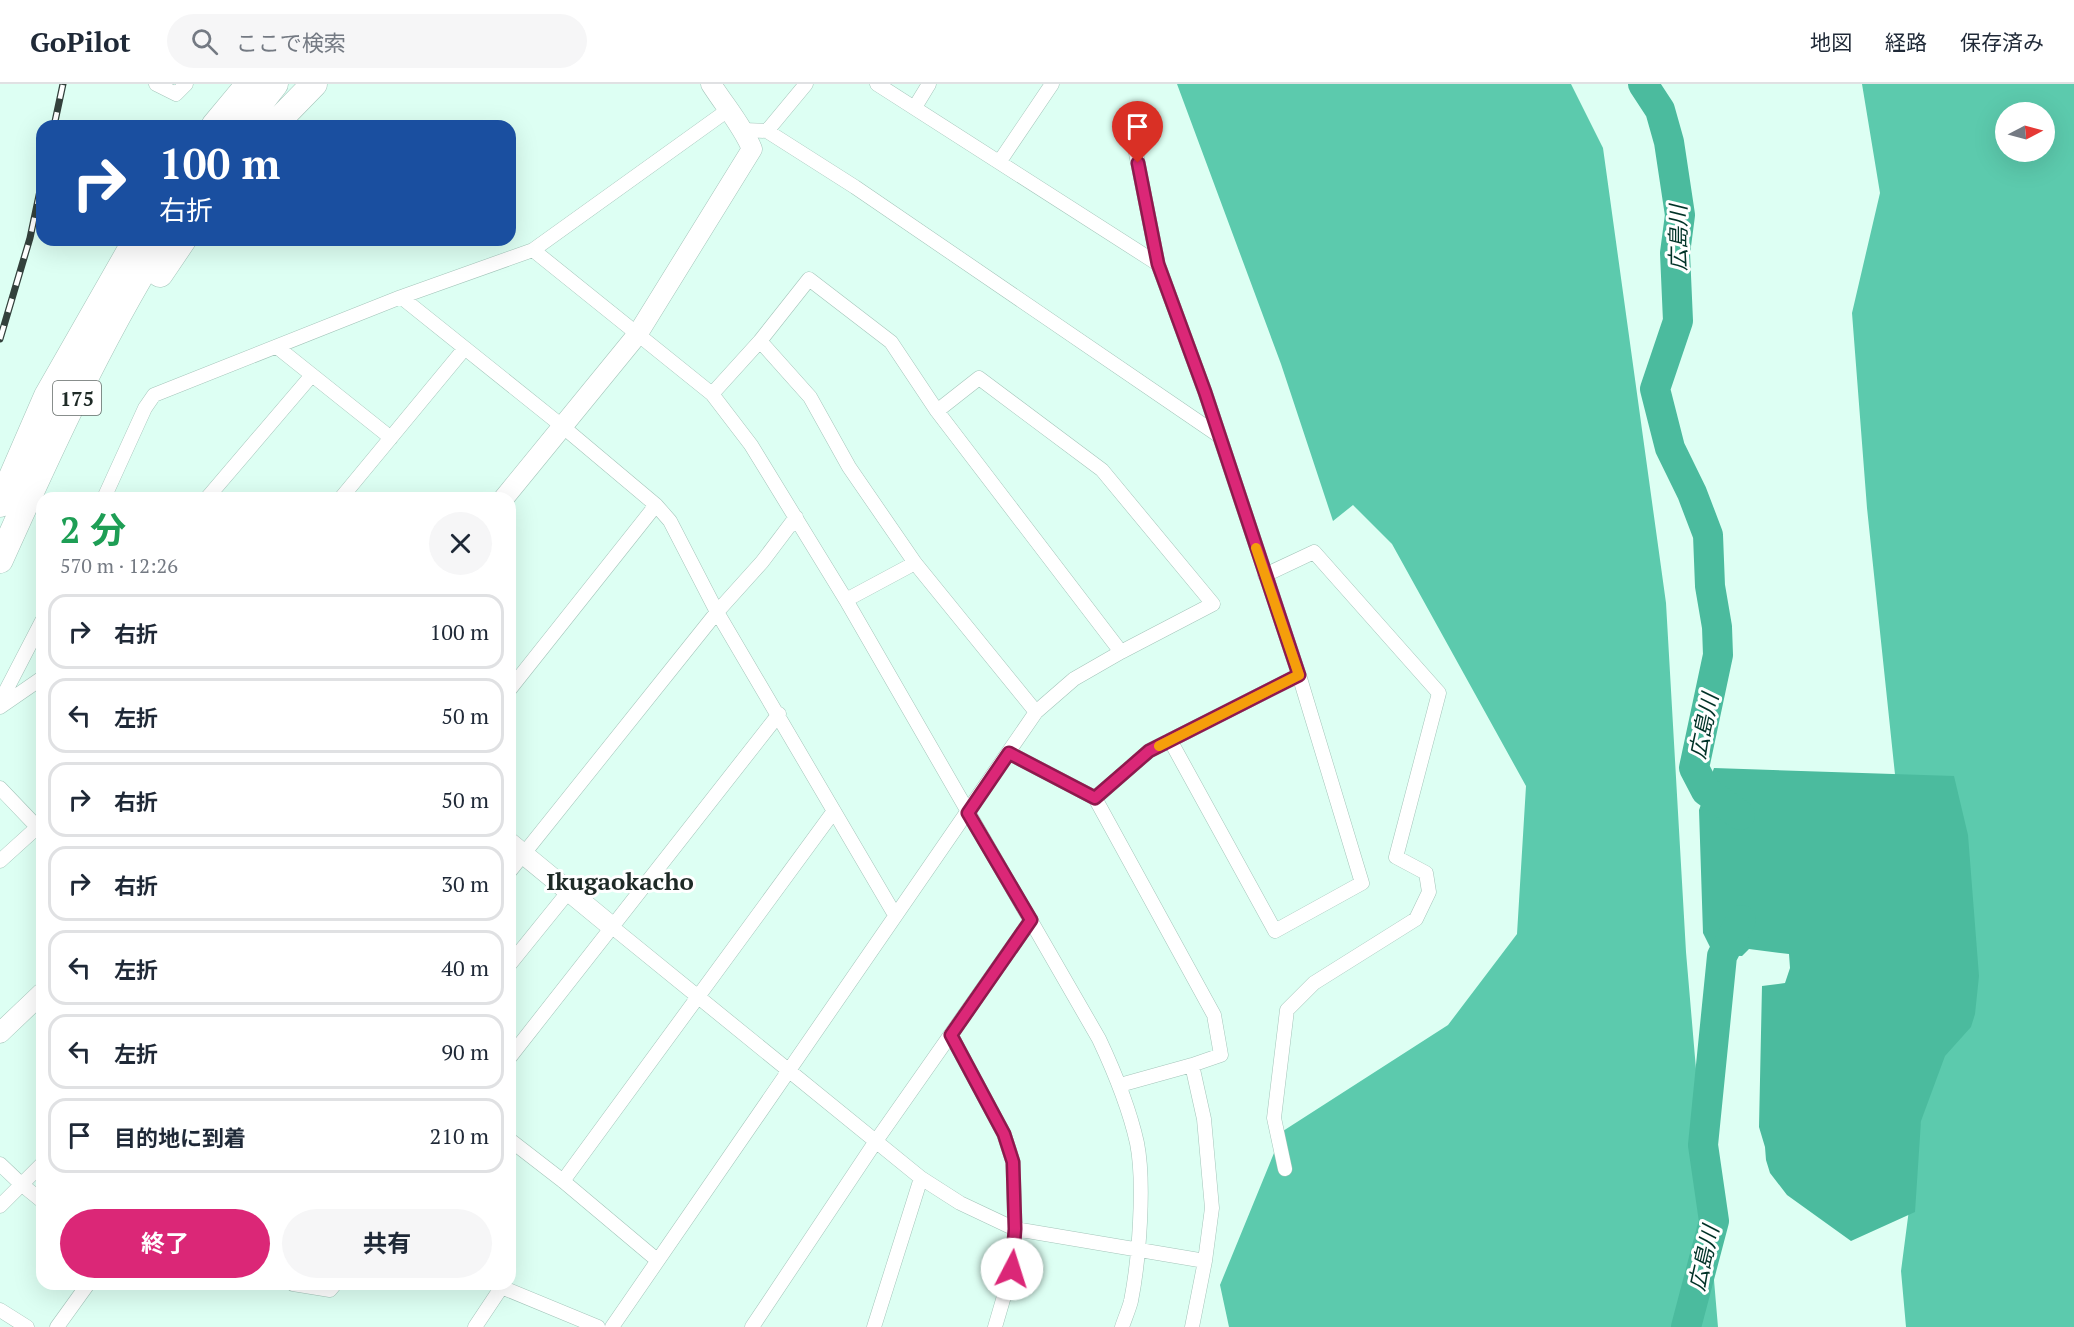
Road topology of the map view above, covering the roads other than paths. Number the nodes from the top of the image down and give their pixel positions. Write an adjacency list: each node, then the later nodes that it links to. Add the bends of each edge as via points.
1 (156, 84): 2 (street, via 176,94)
2 (186, 84)
3 (249, 84): 13 (highway)
4 (275, 84): 14 (highway)
5 (314, 84): 15 (highway)
6 (711, 84): 12 (street)
7 (806, 84): 17 (street)
8 (877, 84): 11 (street)
9 (929, 84): 11 (street)
10 (1052, 84): 19 (street)
11 (915, 107): 19 (street)
12 (728, 110): 16 (street); 23 (street)
13 (219, 120)
14 (247, 120)
15 (279, 120)
16 (744, 130): 17 (street); 26 (street, via 752,149)
17 (767, 130): 35 (street)
18 (1134, 143): 24 (street)
19 (1000, 161): 24 (street)
20 (133, 246): 41 (highway, 175, via 47,396)
21 (158, 246): 33 (highway, 175, via 128,295)
22 (179, 246): 33 (highway)
23 (533, 250): 25 (street); 26 (street)
24 (1158, 264): 35 (street)
25 (401, 297): 28 (street); 29 (street)
26 (637, 335): 31 (street); 34 (street)
27 (760, 341): 31 (street); 32 (street, via 809,279 891,342); 45 (street, via 810,398 849,467)
28 (277, 347): 30 (street); 37 (street, via 154,395)
29 (465, 348): 34 (street); 36 (street)
30 (312, 375): 36 (street); 38 (street)
31 (712, 394): 43 (street, via 752,445)
32 (937, 411): 50 (street); 50 (street, via 979,378 1102,470 1213,604)
33 (64, 423): 44 (highway, 175)
34 (562, 426): 40 (street); 42 (street)
35 (1218, 435): 46 (street)
36 (391, 438): 39 (street)
37 (107, 492)
38 (212, 492)
39 (346, 492)
40 (509, 492)
41 (0, 504)
42 (656, 505): 48 (street, via 670,521); 52 (street)
43 (796, 518): 47 (street); 48 (street)
44 (0, 560)
45 (915, 563): 47 (street); 56 (street)
46 (1265, 575): 51 (street); 84 (street, via 1314,552 1439,693 1396,857 1426,873 1428,892 1416,920 1314,983 1287,1010 1274,1118)
47 (846, 600): 63 (street)
48 (717, 612): 57 (street); 66 (street)
49 (36, 633): 54 (street)
50 (1121, 652): 56 (street, via 1074,679)
51 (1299, 675): 58 (street); 58 (street, via 1362,883 1275,931)
52 (516, 681)
53 (36, 682): 55 (street)
54 (0, 702)
55 (0, 707)
56 (1036, 712): 59 (street)
57 (779, 714): 62 (street); 71 (street)
58 (1170, 740): 61 (street, via 1149,751)
59 (1009, 753): 61 (street); 63 (street)
60 (0, 788): 64 (street)
61 (1095, 798): 78 (street, via 1214,1015 1221,1055)
62 (834, 811): 69 (street); 73 (street)
63 (968, 813): 69 (street); 70 (street)
64 (36, 823)
65 (36, 830): 67 (street)
66 (517, 849): 68 (street)
67 (0, 861)
68 (569, 891): 71 (street); 72 (street)
69 (895, 915): 79 (street)
70 (1031, 920): 76 (street); 80 (street, via 1099,1039)
71 (611, 926): 73 (street); 77 (street)
72 (516, 957)
73 (699, 998): 79 (street); 87 (street)
74 (36, 999): 75 (street)
75 (0, 1033)
76 (951, 1035): 81 (street); 91 (street, via 1007,1143 1013,1162)
77 (516, 1049)
78 (1192, 1065): 80 (street); 94 (street, via 1204,1119 1212,1208)
79 (789, 1070): 81 (street); 93 (street)
80 (1120, 1084): 92 (street, via 1137,1145)
81 (876, 1141): 86 (street); 104 (street)
82 (516, 1145): 87 (street)
83 (0, 1164): 88 (street)
84 (1285, 1169)
85 (36, 1170): 88 (street)
86 (921, 1178): 91 (street, via 960,1203); 105 (street)
87 (564, 1181): 93 (street)
88 (21, 1184): 89 (street); 90 (street)
89 (36, 1196)
90 (0, 1206)
91 (1015, 1229): 92 (street); 106 (street, via 1012,1269)
92 (1137, 1251): 94 (street); 107 (street, via 1131,1302)
93 (657, 1260): 103 (street)
94 (1205, 1262): 108 (street)
95 (84, 1290): 100 (street)
96 (495, 1290): 101 (street)
97 (507, 1290): 102 (street)
98 (0, 1310): 99 (street)
99 (27, 1327)
100 (57, 1327)
101 (475, 1327)
102 (598, 1327)
103 (612, 1327)
104 (752, 1327)
105 (874, 1327)
106 (995, 1327)
107 (1122, 1327)
108 (1191, 1327)

